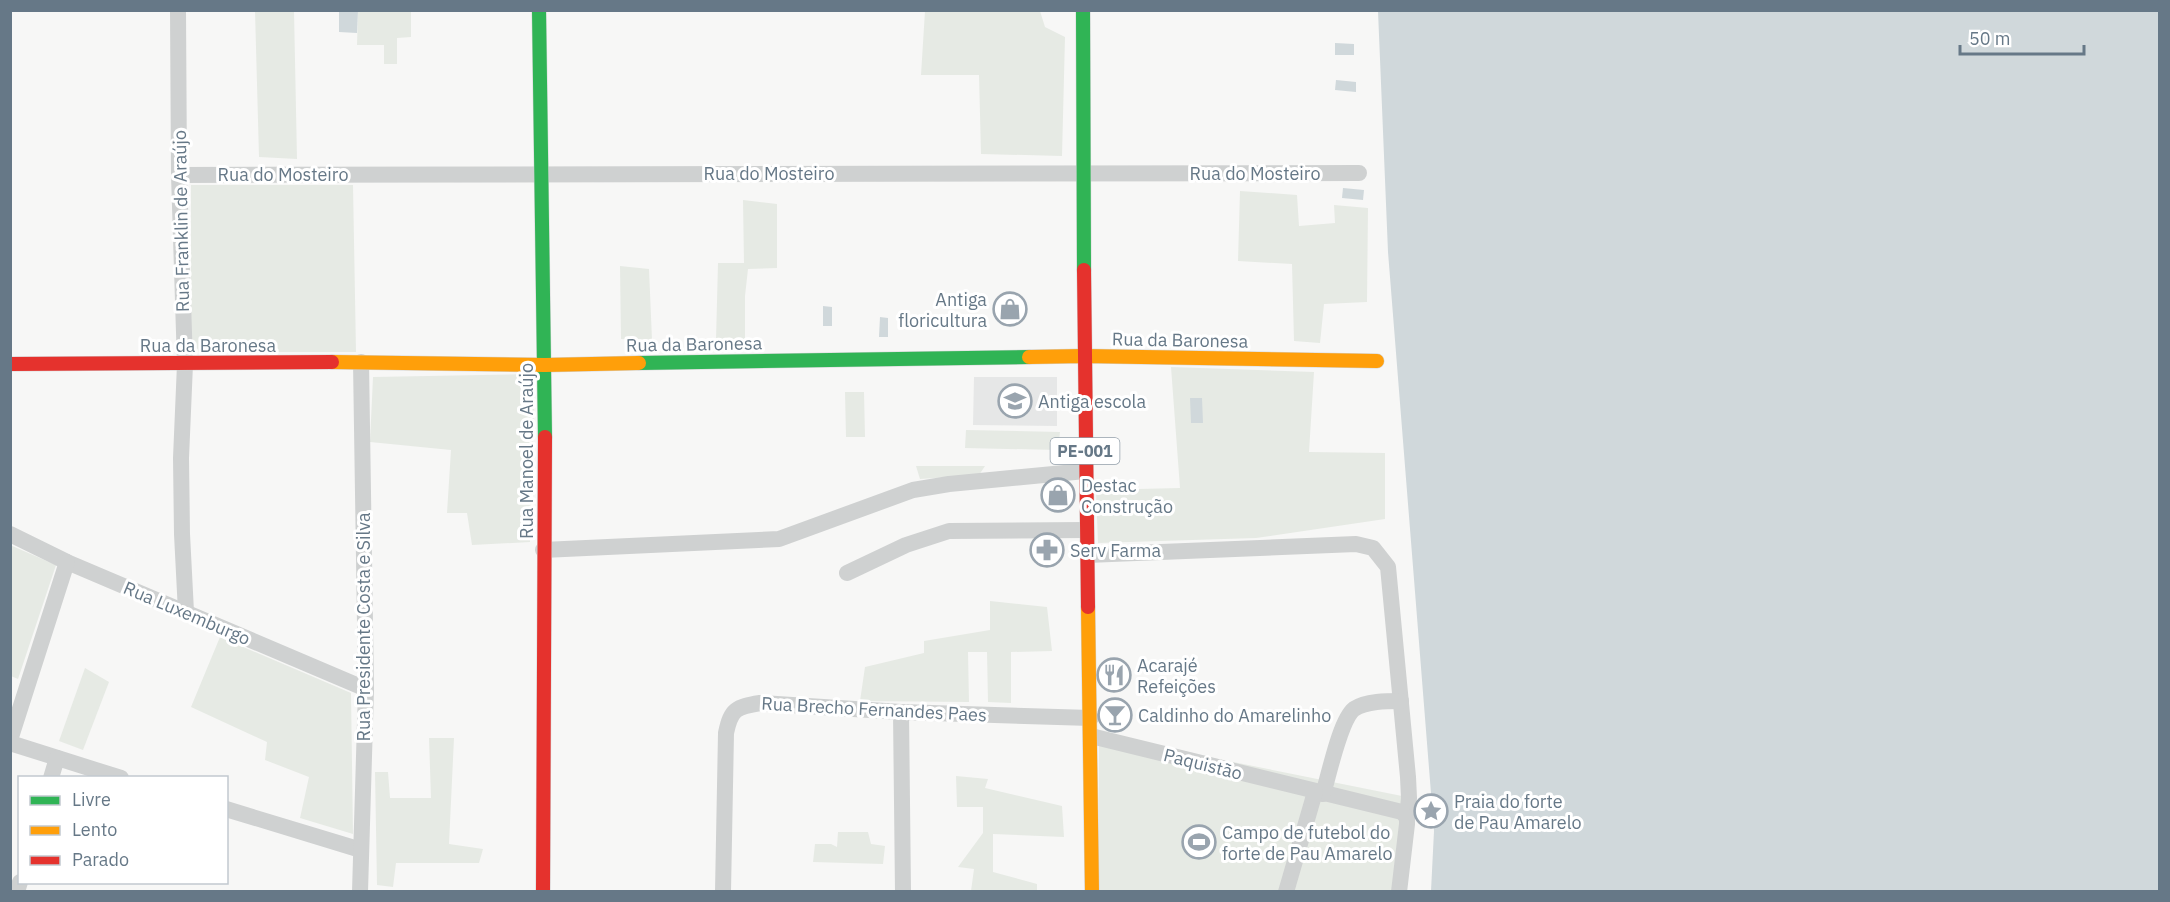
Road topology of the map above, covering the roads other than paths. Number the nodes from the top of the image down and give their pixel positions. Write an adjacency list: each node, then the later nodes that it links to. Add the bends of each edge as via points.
1 (178, 10): 7 (street, Rua Franklin de Araújo)
2 (539, 10): 5 (street, Rua Manoel de Araújo)
3 (1083, 10): 4 (street, PE-001)
4 (1082, 172): 5 (street, Rua do Mosteiro); 6 (street, Rua do Mosteiro); 8 (street, PE-001)
5 (540, 173): 7 (street, Rua do Mosteiro); 13 (street, Rua Manoel de Araújo)
6 (1359, 173)
7 (179, 175): 12 (street, Rua Franklin de Araújo)
8 (1084, 356): 9 (street, Rua da Baronesa); 13 (street, Rua da Baronesa); 14 (street, PE-001)
9 (1377, 361)
10 (361, 362): 12 (street, Rua da Baronesa); 13 (street, Rua da Baronesa); 22 (street, Rua Presidente Costa e Silva)
11 (10, 364): 12 (street, Rua da Baronesa)
12 (185, 364): 21 (street, Rua Franklin de Araújo, via 182,534)
13 (545, 365): 17 (street, Rua Manoel de Araújo)
14 (1085, 471): 15 (street, PE-001); 17 (street, via 913,490 779,539)
15 (1086, 530): 18 (street, PE-001); 20 (street, via 949,531 906,545)
16 (10, 534): 19 (street, Rua Luxemburgo)
17 (543, 550): 36 (street, Rua Manoel de Araújo)
18 (1086, 555): 23 (street, via 1356,544 1373,548 1388,567); 25 (street, PE-001)
19 (67, 562): 21 (street, Rua Luxemburgo); 27 (street)
20 (847, 573)
21 (186, 612): 22 (street, Rua Luxemburgo)
22 (366, 689): 34 (street, Rua Presidente Costa e Silva)
23 (1401, 701): 31 (street, via 1354,709 1346,720); 33 (street, via 1408,777)
24 (901, 712): 25 (street, Rua Brecho Fernandes Paes); 37 (street, Rua Brecho Fernandes Paes, via 760,703 733,712 726,733); 38 (street)
25 (1090, 718): 26 (street, PE-001)
26 (1091, 736): 31 (street, Paquistão); 39 (street, PE-001)
27 (10, 742): 28 (street)
28 (57, 758): 29 (street); 30 (street)
29 (51, 776)
30 (118, 776)
31 (1319, 793): 33 (street, Paquistão, via 1402,812); 40 (street)
32 (228, 810): 34 (street)
33 (1407, 818): 41 (street)
34 (361, 850): 35 (street, Rua Presidente Costa e Silva)
35 (360, 891)
36 (543, 891)
37 (723, 891)
38 (903, 891)
39 (1092, 891)
40 (1286, 891)
41 (1399, 891)

